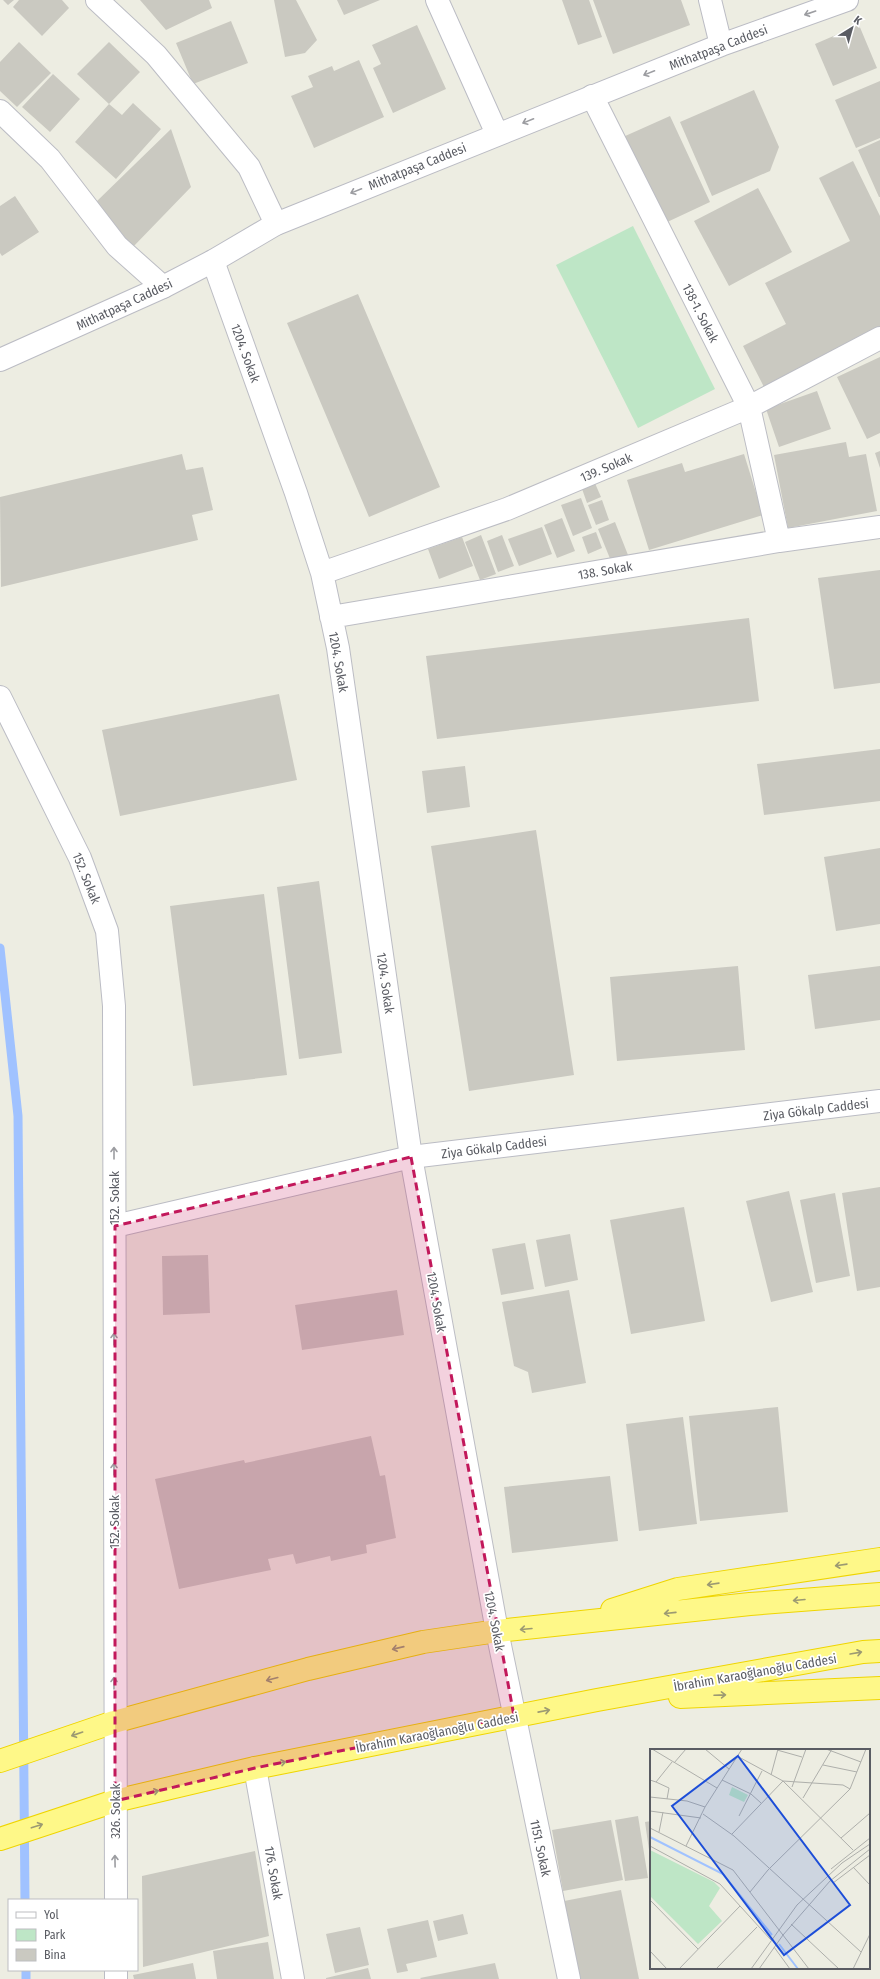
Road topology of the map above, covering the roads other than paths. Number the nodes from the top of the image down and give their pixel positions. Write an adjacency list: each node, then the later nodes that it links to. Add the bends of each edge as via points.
1 (97, 0): 9 (street, via 156,55 249,167)
2 (437, 0): 8 (street)
3 (710, 0): 5 (street)
4 (847, 0): 5 (street, Mithatpaşa Caddesi, one-way to 5)
5 (721, 44): 6 (street, Mithatpaşa Caddesi, one-way to 6)
6 (592, 96): 8 (street, Mithatpaşa Caddesi, one-way to 8); 14 (street, 138-1. Sokak)
7 (0, 111): 11 (street, via 50,160 117,246)
8 (497, 134): 9 (street, Mithatpaşa Caddesi, one-way to 9)
9 (276, 224): 10 (street, Mithatpaşa Caddesi)
10 (213, 261): 11 (street, Mithatpaşa Caddesi); 17 (street, 1204. Sokak)
11 (163, 287): 13 (street, Mithatpaşa Caddesi)
12 (880, 338): 14 (street, 139. Sokak)
13 (0, 360)
14 (749, 407): 16 (street, 138-1. Sokak); 17 (street, 139. Sokak, via 507,509)
15 (880, 527): 16 (street, 138. Sokak)
16 (778, 541): 18 (street, 138. Sokak)
17 (322, 573): 18 (street, 1204. Sokak)
18 (331, 617): 21 (street, 1204. Sokak, via 338,648)
19 (0, 697): 22 (street, 152. Sokak, one-way to 19, via 114,1006 107,930 80,858)
20 (880, 1101): 21 (street, Ziya Gökalp Caddesi)
21 (411, 1157): 22 (street, Ziya Gökalp Caddesi); 26 (street, 1204. Sokak)
22 (115, 1226): 31 (street, 152. Sokak, one-way to 22)
23 (880, 1559): 25 (highway, one-way to 25, via 678,1589)
24 (880, 1594): 25 (highway, one-way to 25, via 750,1604)
25 (565, 1625): 26 (highway, one-way to 26)
26 (497, 1631): 30 (street, 1204. Sokak); 31 (highway, one-way to 31, via 423,1642 316,1667)
27 (880, 1650): 29 (highway, İbrahim Karaoğlanoğlu Caddesi, one-way to 27)
28 (880, 1688): 29 (highway, one-way to 28)
29 (597, 1700): 30 (highway, İbrahim Karaoğlanoğlu Caddesi, one-way to 29)
30 (514, 1716): 33 (highway, İbrahim Karaoğlanoğlu Caddesi, one-way to 30); 38 (street, 1151. Sokak)
31 (114, 1722): 32 (highway, one-way to 32); 34 (street, 326. Sokak)
32 (0, 1761)
33 (255, 1768): 34 (highway, İbrahim Karaoğlanoğlu Caddesi, one-way to 33); 37 (street, 176. Sokak)
34 (115, 1801): 35 (highway, İbrahim Karaoğlanoğlu Caddesi, one-way to 34); 36 (street, 326. Sokak, one-way to 34)
35 (0, 1839)
36 (116, 1899)
37 (293, 1979)
38 (569, 1979)

